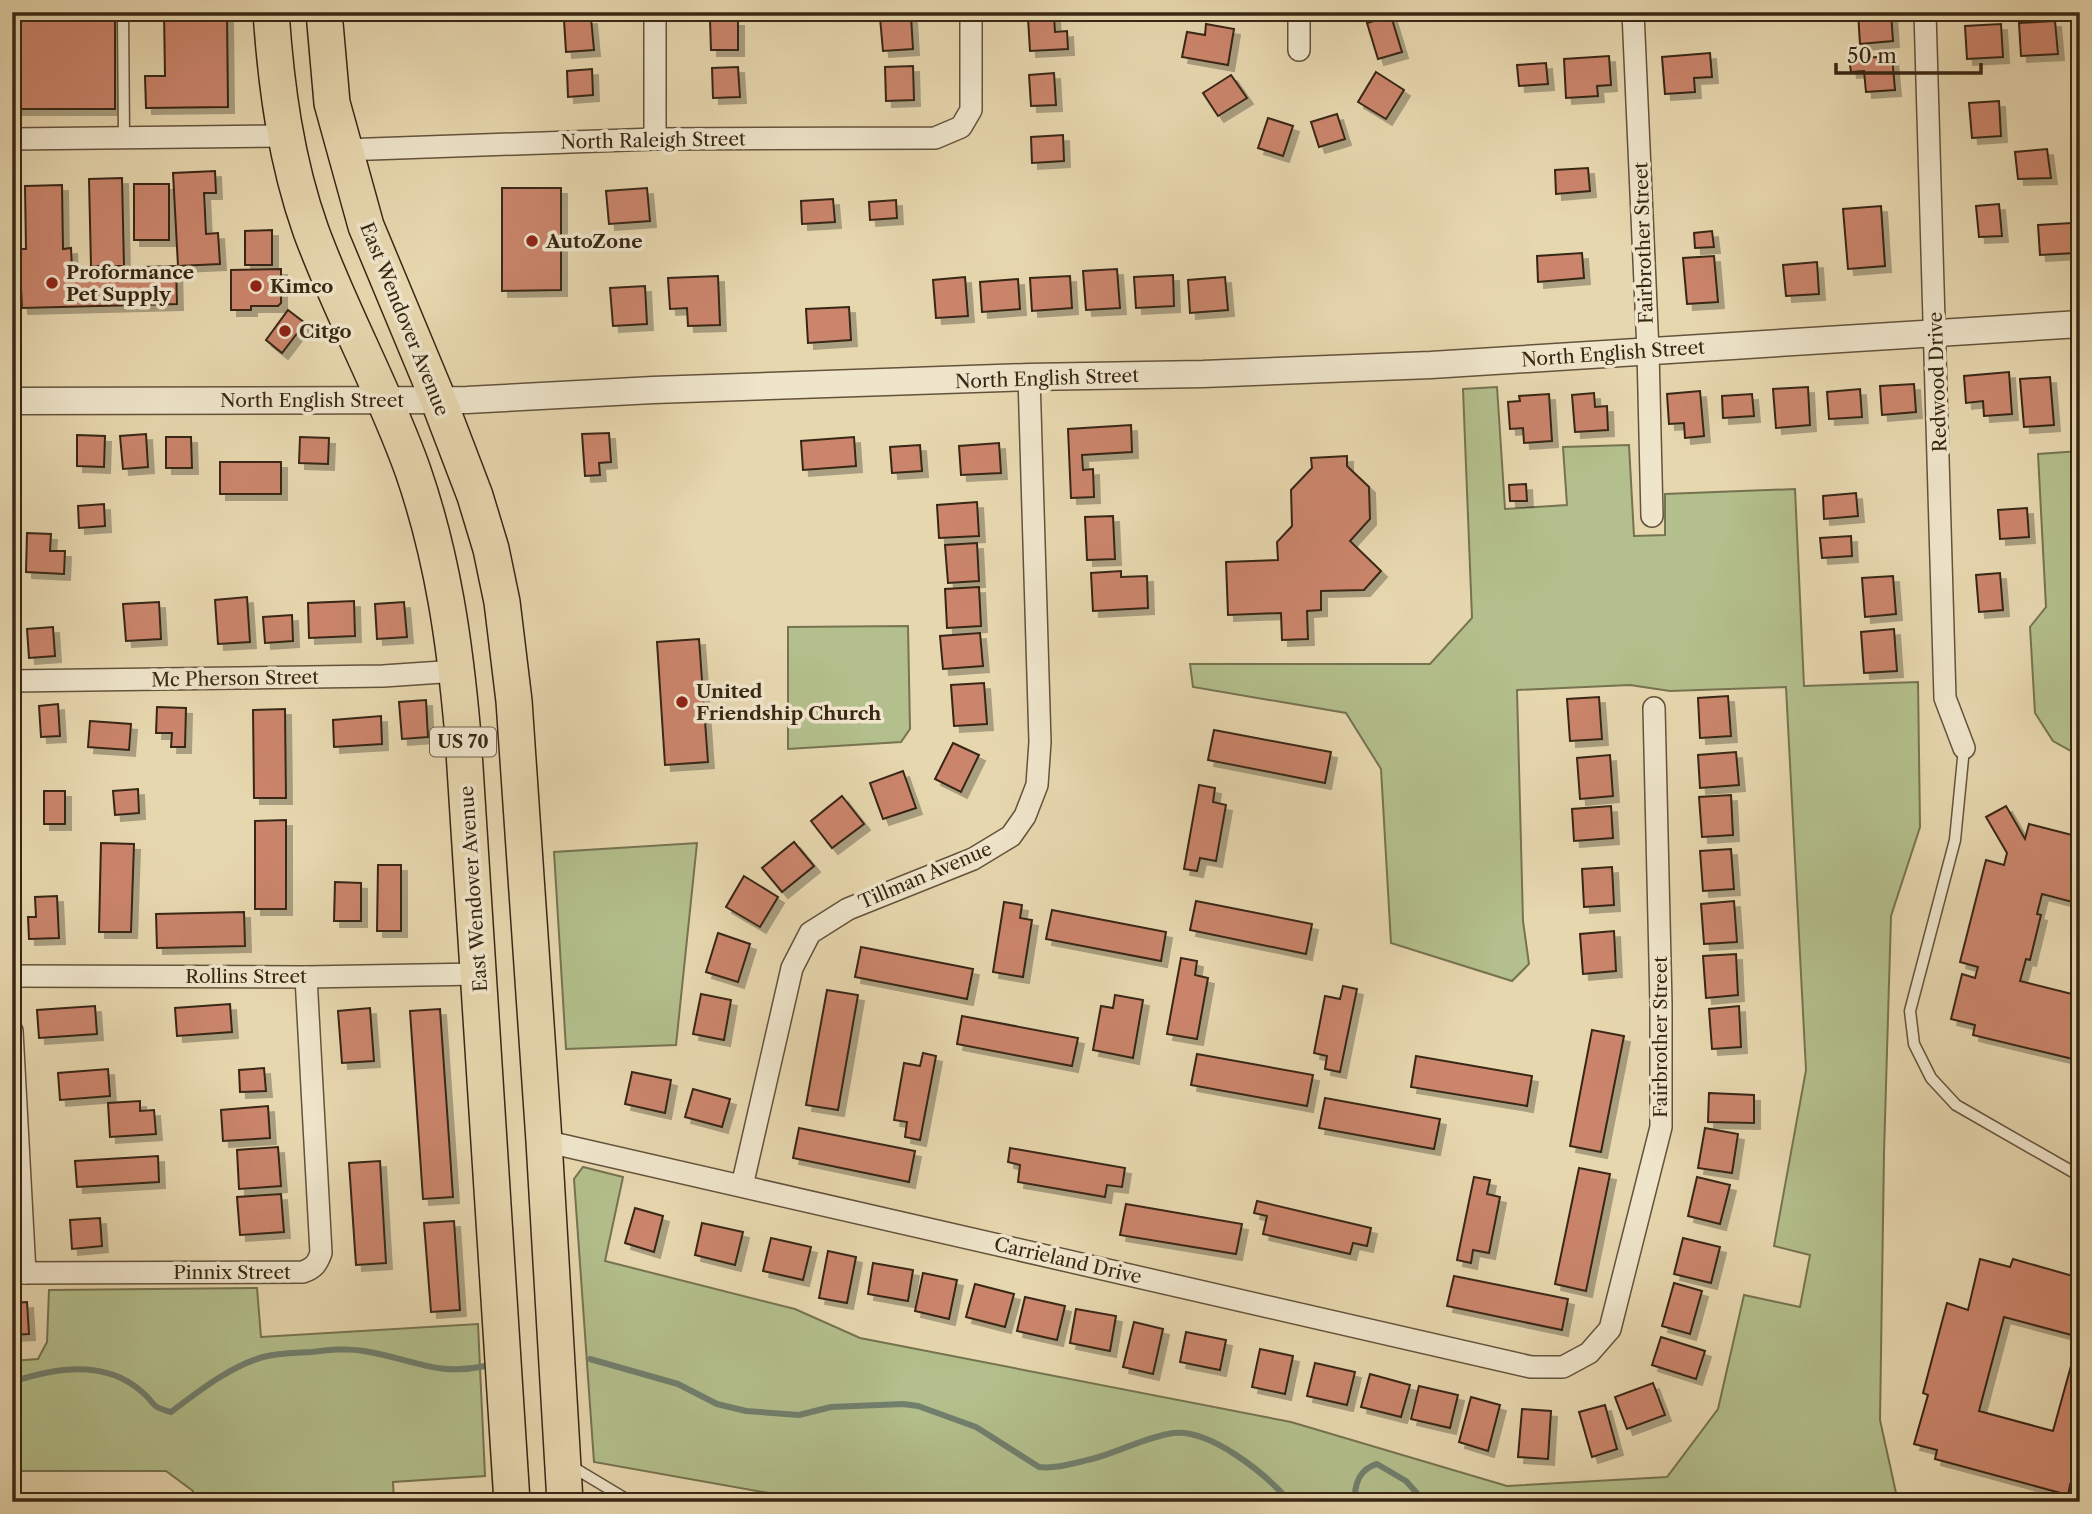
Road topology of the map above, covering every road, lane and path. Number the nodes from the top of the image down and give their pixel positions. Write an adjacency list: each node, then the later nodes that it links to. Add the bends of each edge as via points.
1 (123, 12): 12 (lane)
2 (271, 12): 10 (highway, East Wendover Avenue / US 70)
3 (324, 12): 14 (highway, East Wendover Avenue / US 70, via 332,103)
4 (655, 12): 13 (street)
5 (971, 12): 13 (street, North Raleigh Street, via 971,110 961,127 934,138)
6 (1299, 12): 9 (street)
7 (1633, 12): 17 (street, Fairbrother Street)
8 (1926, 12): 16 (street, Redwood Drive)
9 (1299, 50)
10 (286, 136): 12 (street); 20 (highway, East Wendover Avenue / US 70, via 310,228)
11 (12, 139): 12 (street)
12 (124, 139)
13 (655, 139): 14 (street, North Raleigh Street)
14 (343, 150): 19 (highway, East Wendover Avenue / US 70, via 366,226)
15 (2080, 324): 16 (street, North English Street)
16 (1936, 332): 17 (street, North English Street); 26 (street, Redwood Drive, via 1945,698)
17 (1648, 351): 18 (street, North English Street, via 1431,365); 22 (street, Fairbrother Street)
18 (1029, 377): 19 (street, North English Street); 33 (street, Tillman Avenue, via 1040,742 1037,785 1011,836 973,859 848,909 810,933 792,968)
19 (438, 399): 20 (street, North English Street); 31 (highway, East Wendover Avenue / US 70, via 491,549 508,646)
20 (385, 400): 21 (street, North English Street); 23 (highway, East Wendover Avenue / US 70, via 435,546)
21 (12, 401)
22 (1652, 516)
23 (457, 671): 24 (street, Mc Pherson Street); 27 (highway, East Wendover Avenue / US 70)
24 (12, 681)
25 (1654, 708): 35 (street, Fairbrother Street, via 1661,1127 1610,1329)
26 (1964, 748): 32 (lane, via 1955,840 1910,1011 1914,1044 1931,1078 1956,1105)
27 (479, 974): 29 (street, Rollins Street); 37 (highway, East Wendover Avenue / US 70)
28 (12, 976): 29 (street, Rollins Street)
29 (306, 977): 34 (street, Pinnix Street, via 318,1263 303,1272)
30 (12, 1031): 34 (street)
31 (544, 1141): 33 (street, Carrieland Drive); 36 (highway, East Wendover Avenue / US 70)
32 (2080, 1176)
33 (743, 1186): 35 (street, Carrieland Drive, via 1531,1367 1563,1367)
34 (18, 1273)
35 (1589, 1353)
36 (562, 1461): 38 (highway, East Wendover Avenue / US 70); 39 (lane)
37 (512, 1502)
38 (565, 1502)
39 (631, 1502)

